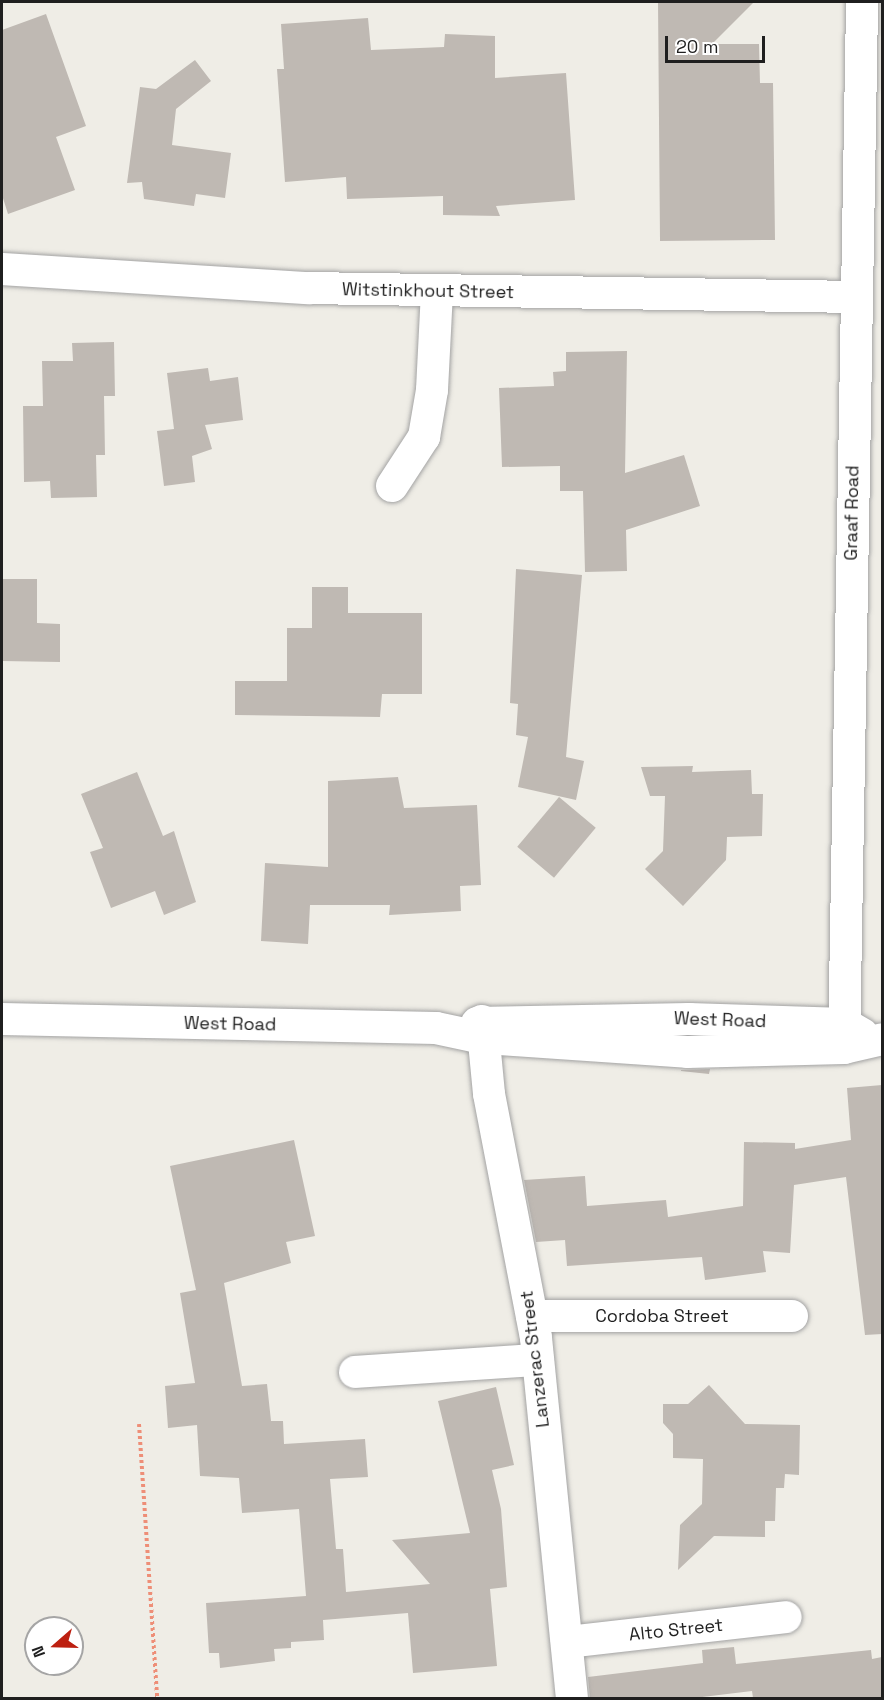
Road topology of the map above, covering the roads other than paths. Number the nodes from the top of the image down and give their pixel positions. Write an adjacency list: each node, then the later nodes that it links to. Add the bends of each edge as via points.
1 (862, 2): 4 (street, Graaf Road)
2 (2, 269): 3 (street, Witstinkhout Street, via 176,283)
3 (437, 292): 4 (street, Witstinkhout Street); 5 (street, via 432,390 423,437)
4 (855, 297): 8 (street, Graaf Road)
5 (392, 486)
6 (2, 1019): 7 (street, West Road)
7 (475, 1029): 8 (street, West Road, via 614,1016); 9 (street, Lanzerac Street)
8 (860, 1038)
9 (532, 1316): 10 (street, Cordoba Street); 11 (street, Lanzerac Street)
10 (792, 1316)
11 (538, 1360): 12 (street); 14 (street, Lanzerac Street)
12 (355, 1372)
13 (786, 1617): 14 (street, Alto Street)
14 (567, 1642): 15 (street, Lanzerac Street)
15 (572, 1698)

